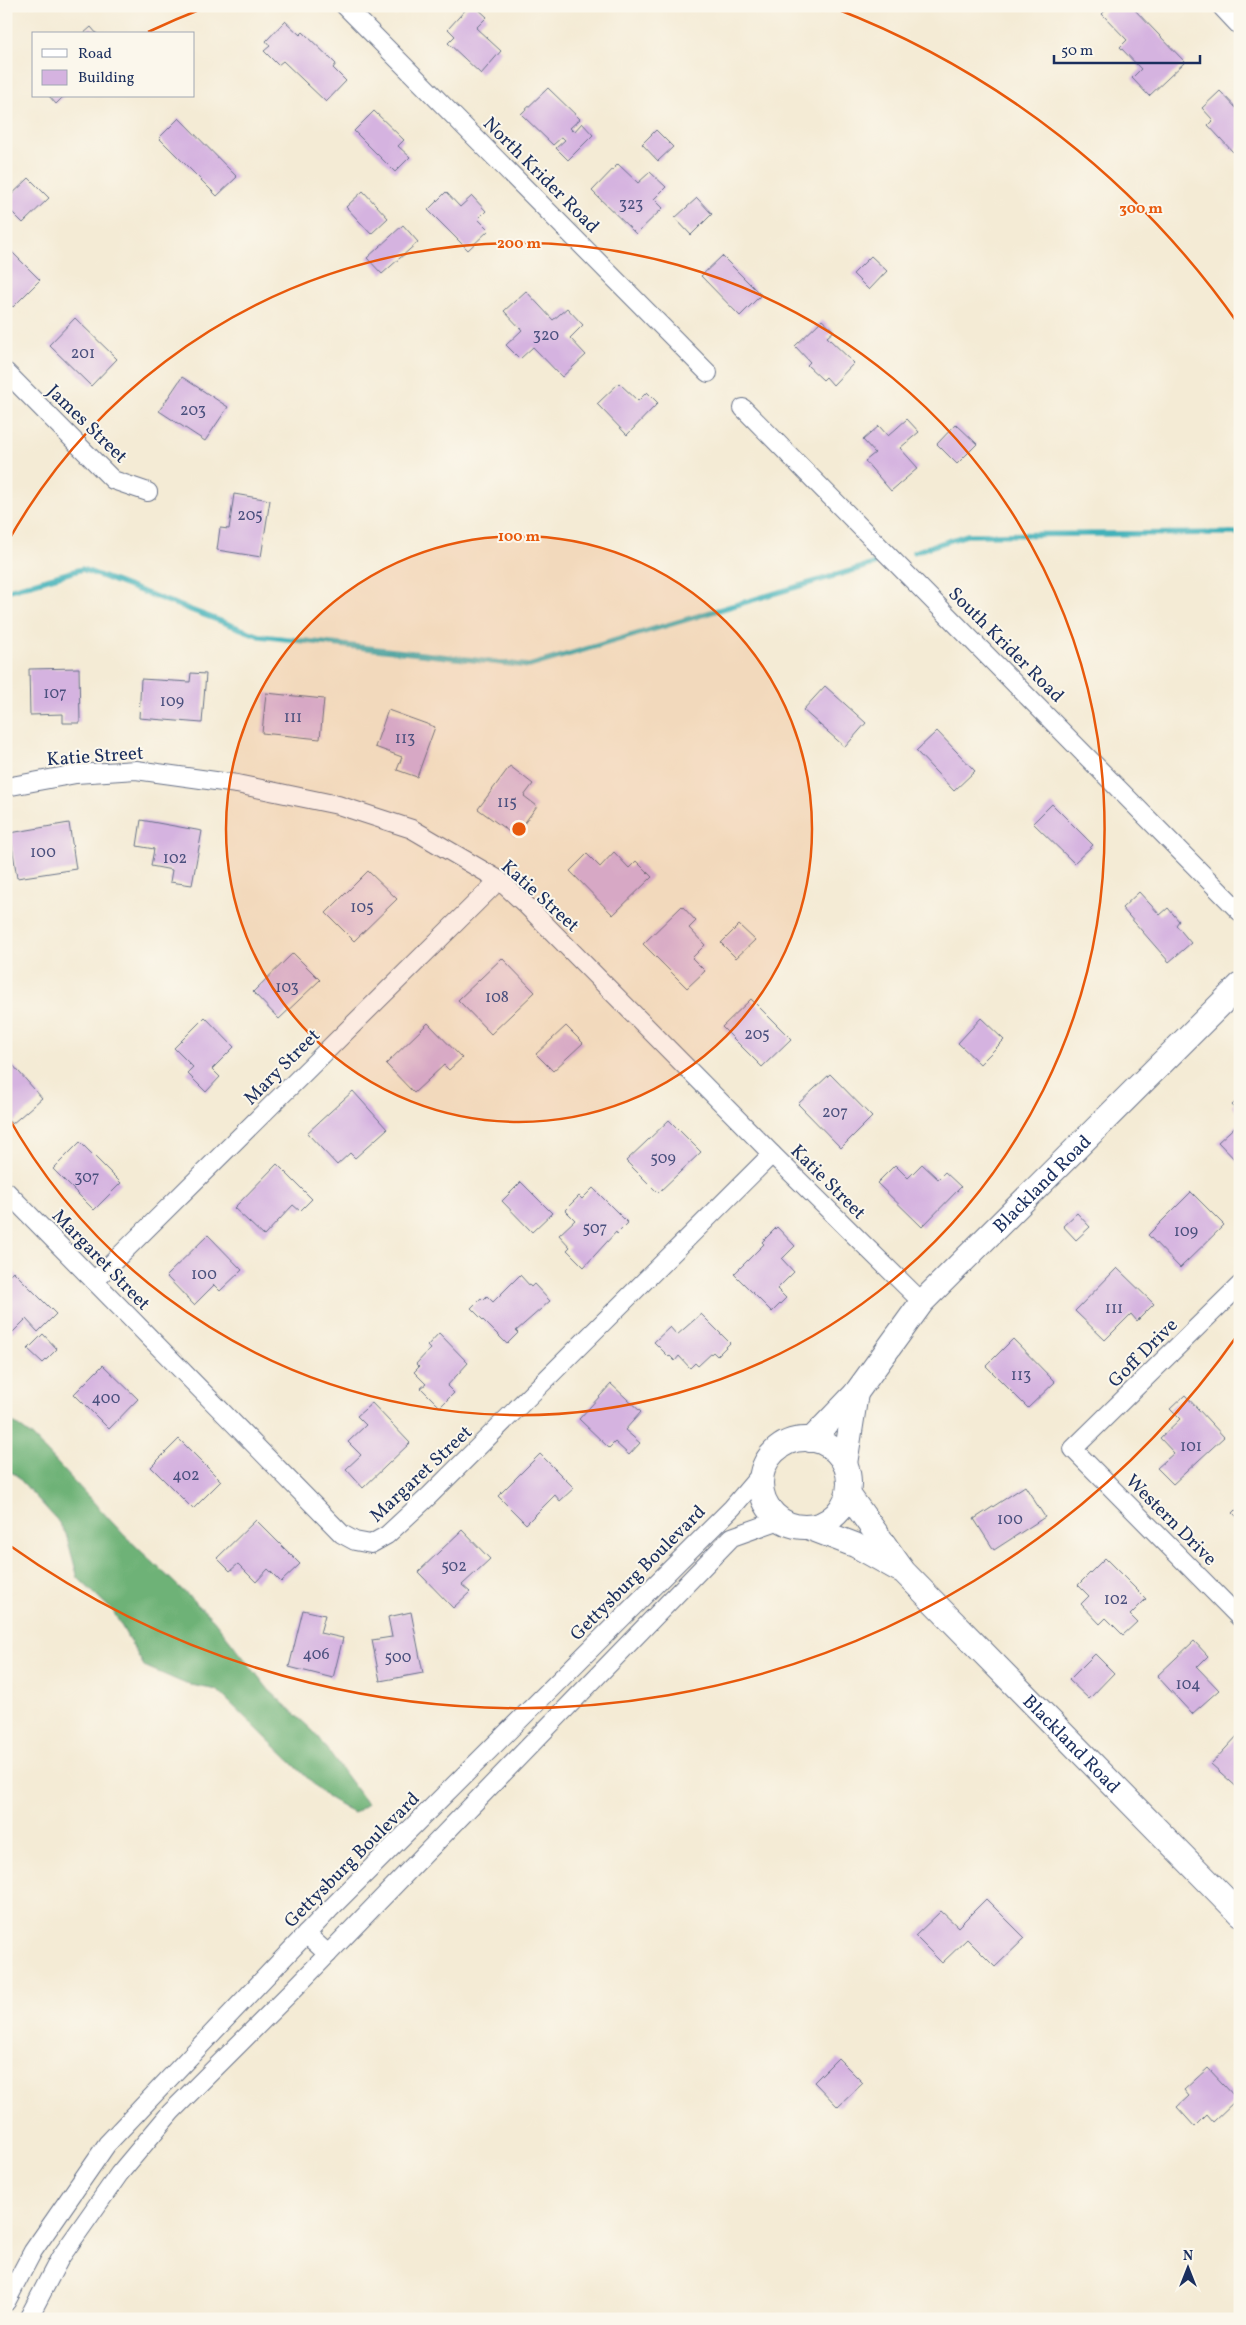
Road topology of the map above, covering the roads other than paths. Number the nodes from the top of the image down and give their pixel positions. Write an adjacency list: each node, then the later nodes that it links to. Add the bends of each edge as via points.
1 (345, 6): 5 (street, North Krider Road)
2 (1225, 6): 3 (street)
3 (1240, 22)
4 (6, 372): 7 (street, James Street, via 113,480)
5 (708, 373)
6 (743, 408): 10 (street, South Krider Road)
7 (148, 492)
8 (6, 787): 9 (street, Katie Street, via 76,774 136,770 237,784 338,805 412,829)
9 (499, 880): 12 (street, Katie Street); 14 (street, Mary Street)
10 (1240, 912)
11 (1240, 985): 16 (street, Blackland Road)
12 (772, 1154): 14 (street, Margaret Street, via 429,1496 387,1535 372,1544 355,1541 342,1534); 16 (street, Katie Street)
13 (6, 1191): 14 (street, Margaret Street)
14 (94, 1281)
15 (1240, 1285): 19 (street, Goff Drive)
16 (922, 1302): 17 (street, Blackland Road)
17 (856, 1393): 18 (street, Blackland Road); 20 (street, Blackland Road)
18 (811, 1440): 20 (street, via 831,1447); 21 (street, via 789,1442 776,1449)
19 (1073, 1449): 26 (street, Western Drive)
20 (845, 1464): 22 (street, via 850,1485)
21 (761, 1474): 23 (street, via 765,1503); 28 (street, Gettysburg Boulevard, via 732,1508)
22 (848, 1494): 24 (street, via 839,1513 828,1522); 25 (street, Blackland Road)
23 (780, 1520): 24 (street, via 799,1528); 29 (street, via 732,1537)
24 (808, 1527): 25 (street, Blackland Road, via 855,1545)
25 (904, 1572): 27 (street, Blackland Road)
26 (1240, 1618)
27 (1240, 1914)
28 (306, 1934): 29 (street); 30 (street, Gettysburg Boulevard)
29 (328, 1954): 31 (street)
30 (194, 2051): 31 (street); 32 (street, Gettysburg Boulevard, via 107,2144 33,2251)
31 (213, 2070): 33 (street, via 171,2112 118,2174 60,2258)
32 (6, 2302)
33 (28, 2319)

